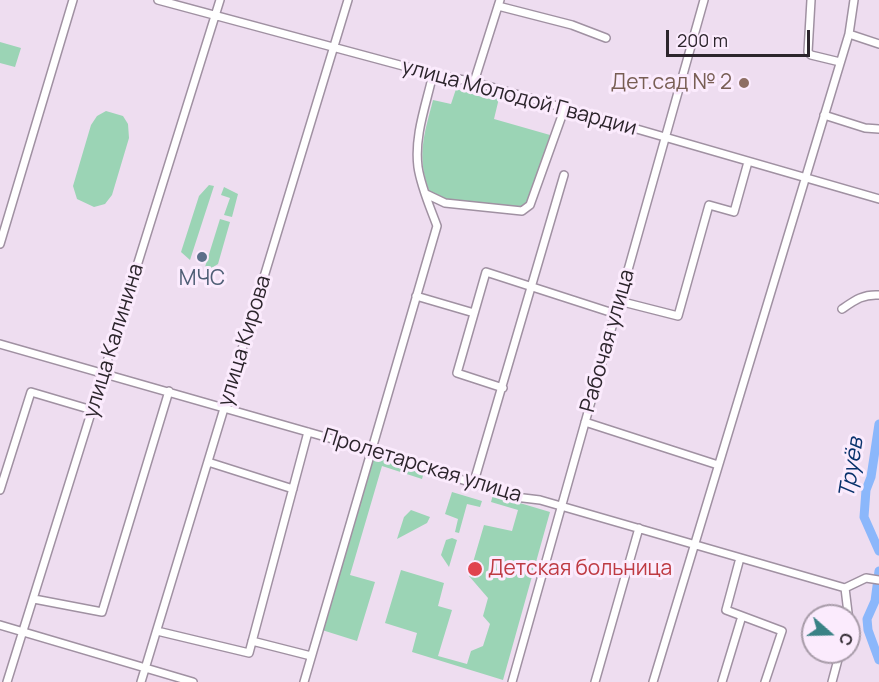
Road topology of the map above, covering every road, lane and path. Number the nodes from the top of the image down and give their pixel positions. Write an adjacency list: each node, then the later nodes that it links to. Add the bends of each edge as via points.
1 (73, 0): 26 (street)
2 (158, 0): 9 (street, улица Молодой Гвардии)
3 (220, 0): 9 (street, улица Калинина)
4 (348, 0): 13 (street, улица Кирова)
5 (704, 0): 20 (street, Рабочая улица)
6 (811, 0): 14 (street, via 808,52)
7 (854, 0): 10 (street)
8 (499, 3): 11 (street); 16 (street)
9 (215, 16): 13 (street, улица Молодой Гвардии); 35 (street, улица Калинина)
10 (849, 34): 12 (street); 14 (street)
11 (606, 38)
12 (879, 44)
13 (333, 47): 15 (street, улица Молодой Гвардии); 38 (street, улица Кирова)
14 (840, 62): 18 (street)
15 (433, 74): 16 (street, улица Молодой Гвардии); 24 (street, via 418,145 418,168)
16 (474, 82): 17 (street, улица Молодой Гвардии)
17 (564, 110): 20 (street, улица Молодой Гвардии); 24 (street, via 530,205 522,211 445,203)
18 (824, 116): 19 (street); 23 (street)
19 (879, 129)
20 (664, 138): 21 (street, улица Молодой Гвардии); 30 (street, Рабочая улица)
21 (748, 162): 23 (street, улица Молодой Гвардии); 30 (street, via 734,212 709,205 678,316)
22 (564, 176): 27 (street)
23 (804, 178): 25 (street, улица Молодой Гвардии); 44 (street)
24 (426, 194): 28 (street, via 437,226)
25 (879, 199)
26 (0, 244)
27 (532, 288): 32 (street, via 486,272); 33 (street); 36 (street)
28 (416, 296): 32 (street); 42 (street)
29 (879, 296): 31 (street, via 857,298)
30 (619, 301): 33 (street, Рабочая улица)
31 (842, 309)
32 (474, 313): 36 (street, via 456,373)
33 (616, 314): 40 (street, Рабочая улица)
34 (0, 344): 35 (street, Пролетарская улица)
35 (104, 372): 37 (street, Пролетарская улица); 39 (street, улица Калинина)
36 (503, 388): 45 (street)
37 (169, 391): 38 (street, Пролетарская улица); 54 (street, via 102,612)
38 (225, 408): 41 (street, Пролетарская улица); 43 (street, улица Кирова)
39 (92, 410): 47 (street, via 31,392); 54 (street, улица Калинина)
40 (585, 422): 44 (street); 48 (street, Рабочая улица)
41 (308, 432): 42 (street, Пролетарская улица); 46 (street)
42 (371, 450): 45 (street, Пролетарская улица); 61 (street)
43 (208, 462): 46 (street); 58 (street, улица Кирова)
44 (718, 465): 50 (street)
45 (473, 485): 48 (street, Пролетарская улица)
46 (293, 489): 60 (street)
47 (0, 490)
48 (562, 507): 49 (street, Пролетарская улица); 68 (street, Рабочая улица)
49 (639, 528): 50 (street, Пролетарская улица); 69 (street)
50 (694, 544): 51 (street, Пролетарская улица); 70 (street)
51 (740, 558): 53 (street, Пролетарская улица); 56 (street, via 726,610)
52 (879, 580): 53 (street, via 866,578)
53 (845, 588): 55 (street)
54 (34, 599): 59 (street, улица Калинина)
55 (847, 604)
56 (742, 616): 71 (street); 72 (street, via 782,630)
57 (0, 626): 59 (street)
58 (157, 631): 60 (street, via 249,653); 63 (street, улица Кирова)
59 (23, 632): 63 (street); 64 (street, улица Калинина)
60 (252, 641): 61 (street)
61 (311, 656): 67 (street)
62 (837, 664): 73 (street)
63 (146, 668): 65 (street, улица Кирова); 66 (street)
64 (8, 682)
65 (141, 682)
66 (193, 682)
67 (304, 682)
68 (512, 682)
69 (595, 682)
70 (653, 682)
71 (722, 682)
72 (765, 682)
73 (832, 682)

